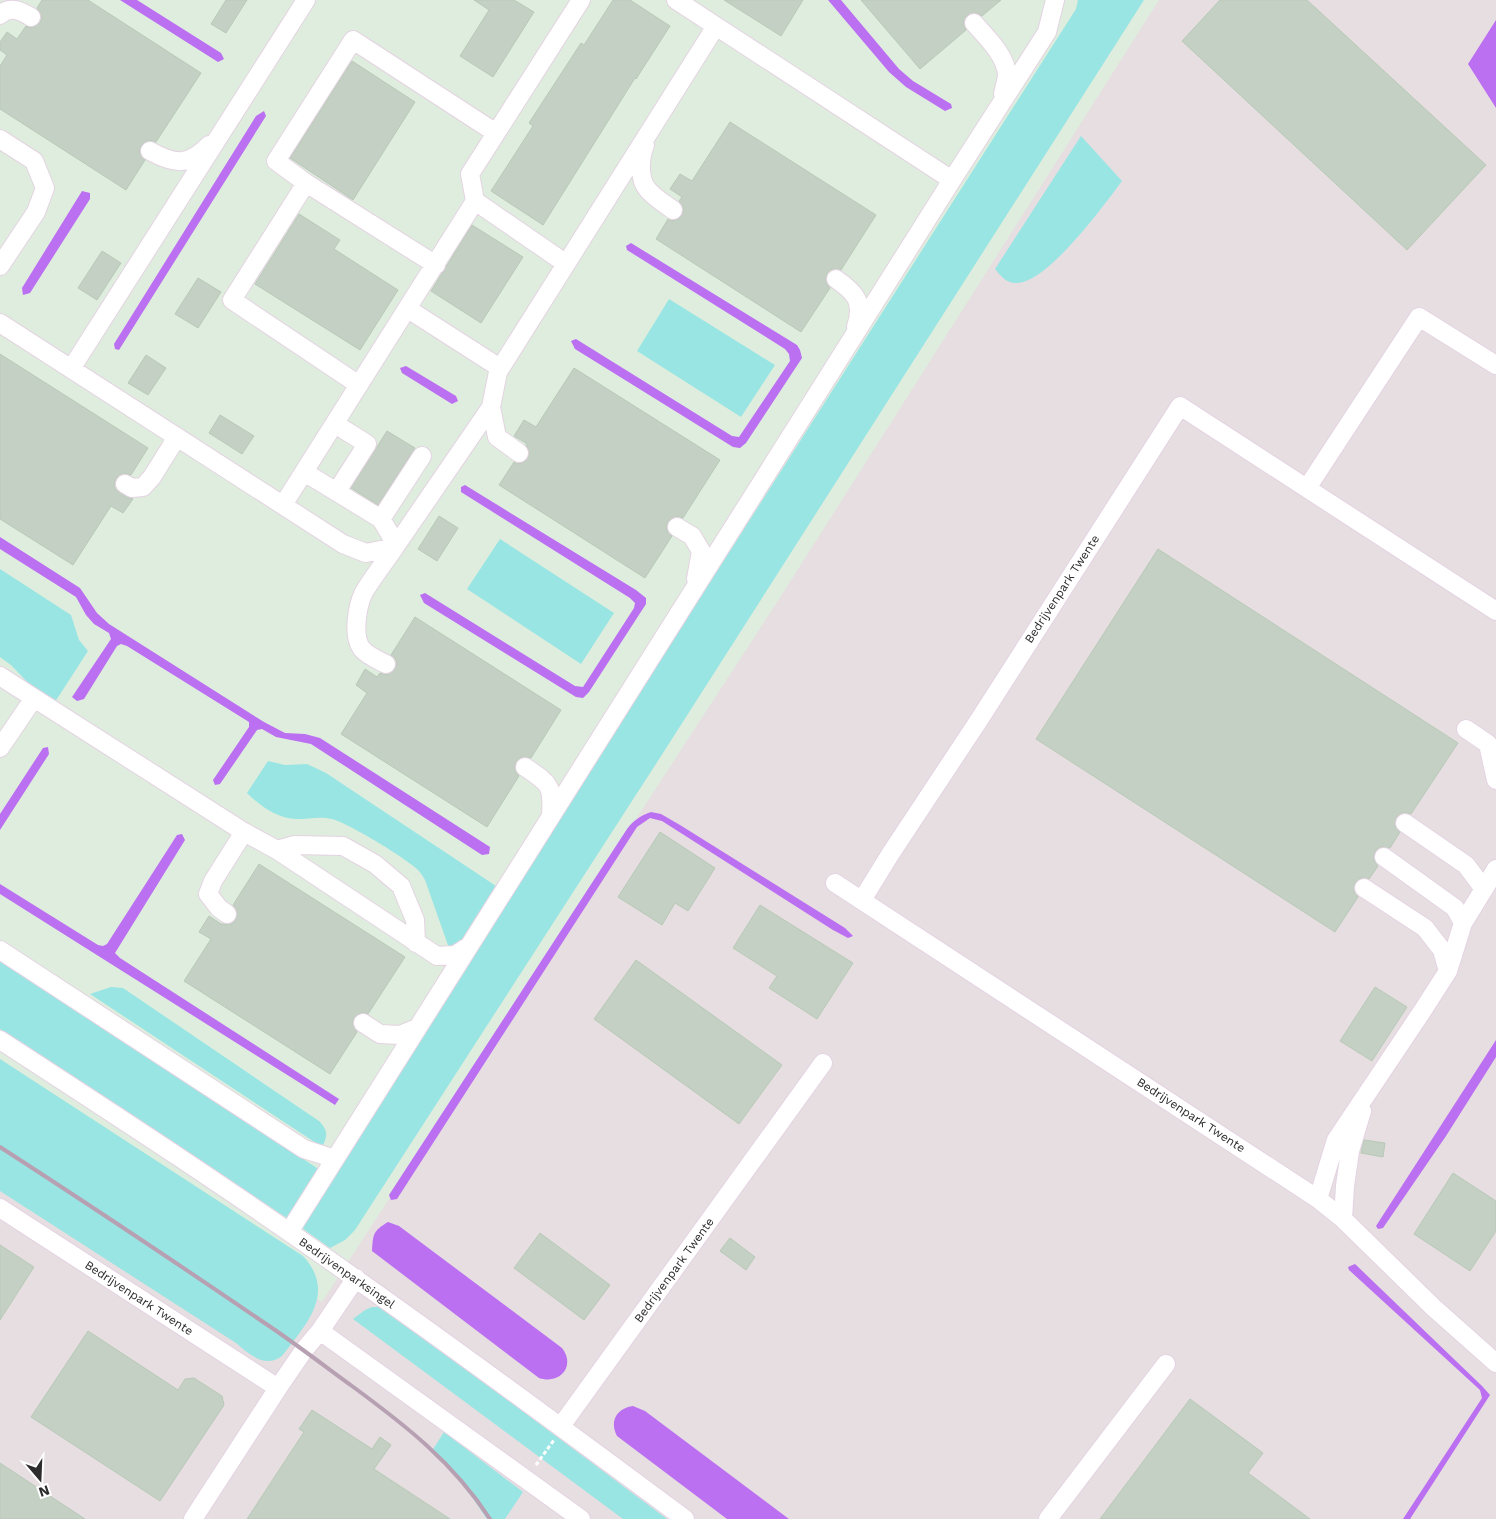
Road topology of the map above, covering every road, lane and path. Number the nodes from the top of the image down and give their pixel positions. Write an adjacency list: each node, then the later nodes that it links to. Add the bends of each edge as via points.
1 (306, 0): 12 (street)
2 (581, 0): 11 (street)
3 (676, 0): 8 (street)
4 (1055, 0): 9 (street, via 1047,32)
5 (0, 15): 6 (street, via 17,9)
6 (31, 17)
7 (974, 23): 9 (street, via 999,52 1004,63 1007,74)
8 (716, 26): 10 (street); 15 (street)
9 (1002, 102): 15 (street)
10 (651, 130): 18 (street, via 641,154 642,172 647,189); 19 (street)
11 (496, 133): 16 (street, via 353,40 276,161); 17 (street, via 470,174)
12 (220, 134): 14 (street, via 201,154 184,162 165,160); 27 (street)
13 (0, 139): 21 (street, via 34,161 45,188 36,212)
14 (150, 151)
15 (952, 180): 25 (street)
16 (306, 183): 20 (street); 29 (street, via 232,300)
17 (475, 201): 19 (street); 20 (street)
18 (673, 210)
19 (565, 263): 28 (street)
20 (436, 265): 23 (street)
21 (0, 266)
22 (836, 279): 25 (street, via 850,288 858,300 861,313)
23 (408, 309): 28 (street); 29 (street)
24 (0, 323): 27 (street)
25 (853, 337): 43 (street)
26 (1496, 365): 37 (street, via 1419,316)
27 (71, 368): 32 (street)
28 (500, 368): 30 (street)
29 (359, 385): 31 (street)
30 (491, 408): 33 (street, via 497,437); 42 (street)
31 (335, 424): 35 (street); 38 (street, via 367,444)
32 (177, 437): 36 (street, via 144,487 132,488); 39 (street)
33 (520, 453)
34 (422, 456): 40 (street)
35 (304, 472): 38 (street); 39 (street)
36 (125, 484)
37 (1307, 488): 44 (street, Bedrijvenpark Twente); 61 (street, Bedrijvenpark Twente, via 1180,406)
38 (337, 491): 40 (street)
39 (282, 505): 42 (street, via 342,544 366,553)
40 (381, 520): 42 (street)
41 (677, 527): 43 (street, via 692,536 701,551 698,574)
42 (395, 547): 45 (street, via 363,594 355,631 361,648)
43 (690, 596): 52 (street)
44 (1496, 611)
45 (386, 664)
46 (0, 676): 47 (street)
47 (34, 698): 49 (street); 54 (street)
48 (1466, 729): 51 (street, via 1488,744)
49 (0, 748)
50 (525, 767): 52 (street, via 544,780 552,793)
51 (1496, 780)
52 (551, 816): 65 (street)
53 (1405, 823): 60 (street, via 1466,865)
54 (244, 832): 55 (street); 62 (street, via 208,894)
55 (277, 850): 64 (street); 64 (street, via 295,845 344,846 374,864 401,886 415,920)
56 (1384, 857): 63 (street, via 1450,903)
57 (1496, 869): 60 (street)
58 (835, 882): 61 (street, Bedrijvenpark Twente)
59 (1364, 888): 68 (street, via 1425,928 1442,950)
60 (1484, 890): 63 (street)
61 (862, 900): 76 (street, Bedrijvenpark Twente)
62 (227, 914)
63 (1463, 923): 68 (street)
64 (416, 943): 67 (street)
65 (469, 946): 67 (street, via 455,955); 69 (street)
66 (0, 950): 75 (street, via 304,1149)
67 (437, 956): 69 (street, via 441,977)
68 (1448, 970): 74 (street)
69 (437, 997): 71 (street)
70 (363, 1023): 71 (street, via 380,1034 400,1035)
71 (417, 1028): 75 (street)
72 (0, 1040): 79 (street, Bedrijvenparksingel)
73 (823, 1063): 85 (street, Bedrijvenpark Twente)
74 (1366, 1096): 76 (street, via 1336,1140); 78 (street, via 1350,1152)
75 (334, 1159): 79 (street)
76 (1318, 1199): 78 (street, Bedrijvenpark Twente)
77 (0, 1208): 84 (street, Bedrijvenpark Twente)
78 (1343, 1219): 82 (street, Bedrijvenpark Twente)
79 (289, 1232): 80 (street, Bedrijvenparksingel)
80 (356, 1278): 81 (street); 85 (street, Bedrijvenparksingel)
81 (320, 1331): 84 (street); 86 (street)
82 (1496, 1363)
83 (1166, 1364): 90 (street)
84 (278, 1388): 87 (street)
85 (561, 1426): 86 (path); 89 (street, Bedrijvenparksingel)
86 (526, 1478): 88 (street)
87 (193, 1519)
88 (581, 1519)
89 (685, 1519)
90 (1048, 1519)

